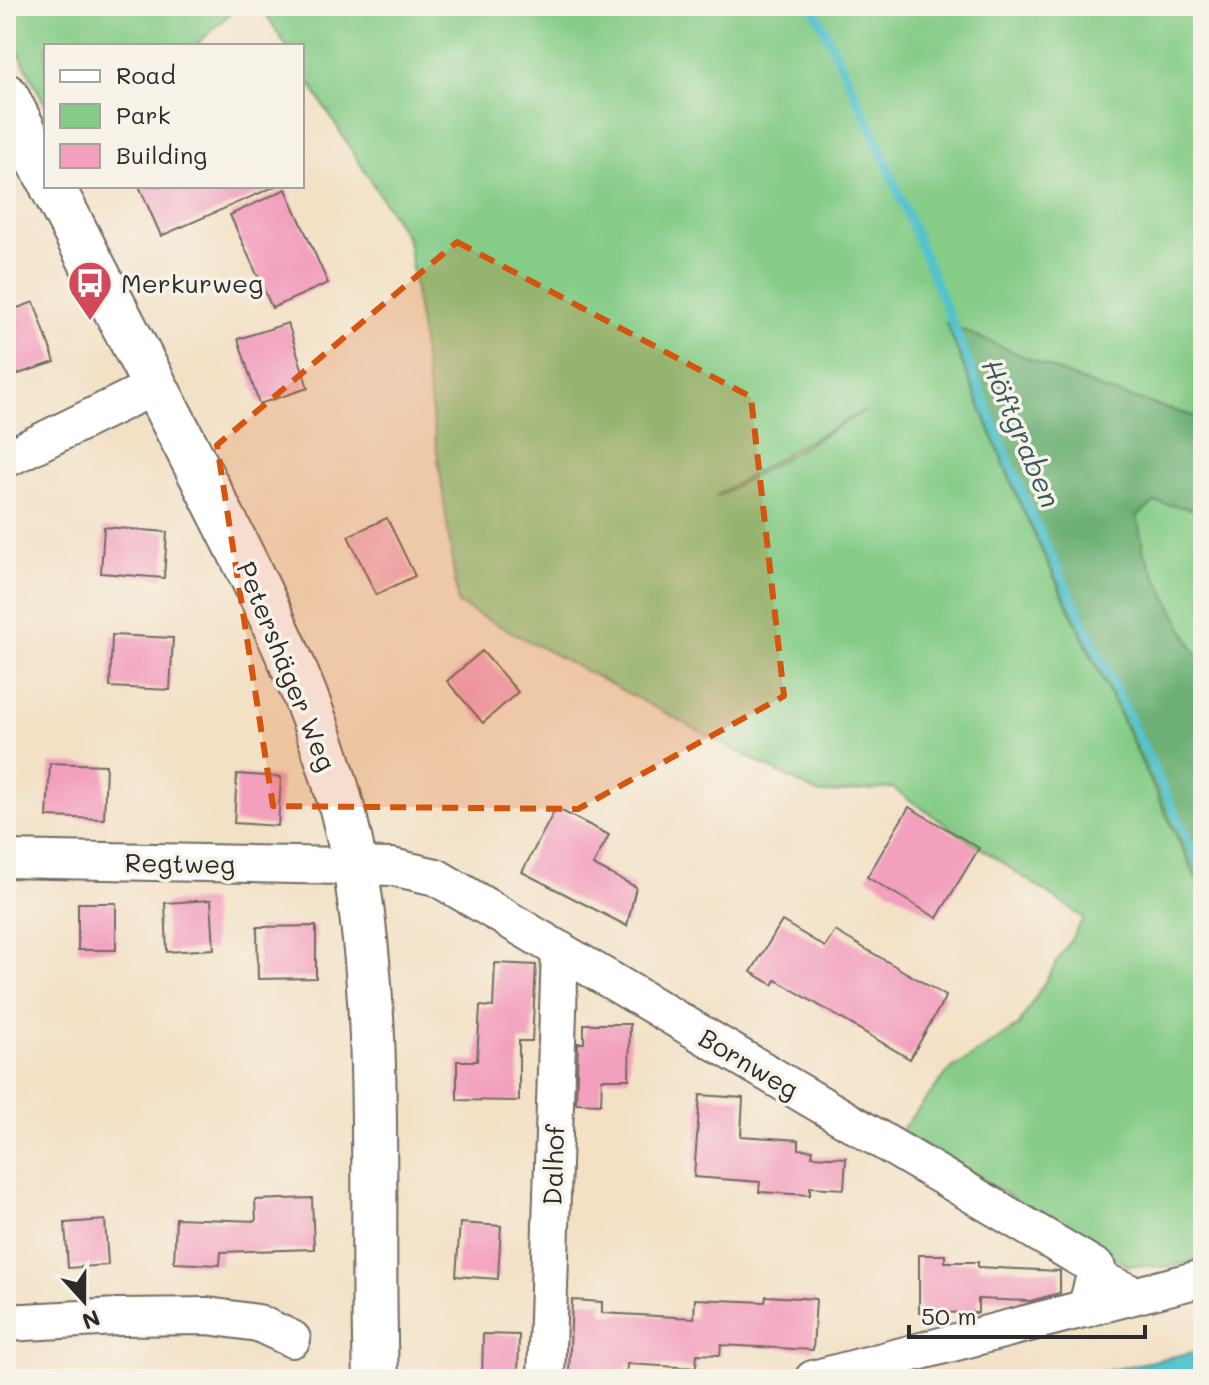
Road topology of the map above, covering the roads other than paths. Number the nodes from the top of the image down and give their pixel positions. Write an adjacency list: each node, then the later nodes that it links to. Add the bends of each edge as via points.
1 (6, 96): 2 (street)
2 (44, 170)
3 (53, 188): 4 (street, Petershäger Weg)
4 (155, 386): 5 (street); 7 (street, Petershäger Weg, via 248,567 311,712)
5 (6, 459)
6 (6, 859): 7 (street, Regtweg)
7 (355, 867): 8 (street, Bornweg, via 392,867 436,877); 15 (street, Petershäger Weg, via 373,1058)
8 (560, 950): 9 (street, Bornweg); 16 (street, Dalhof)
9 (1097, 1268): 11 (lane); 12 (street)
10 (1203, 1278): 11 (street)
11 (1151, 1292): 12 (street)
12 (1086, 1309): 17 (street)
13 (6, 1323): 14 (street, via 208,1316 258,1323)
14 (292, 1339)
15 (376, 1379)
16 (546, 1379)
17 (813, 1379)

